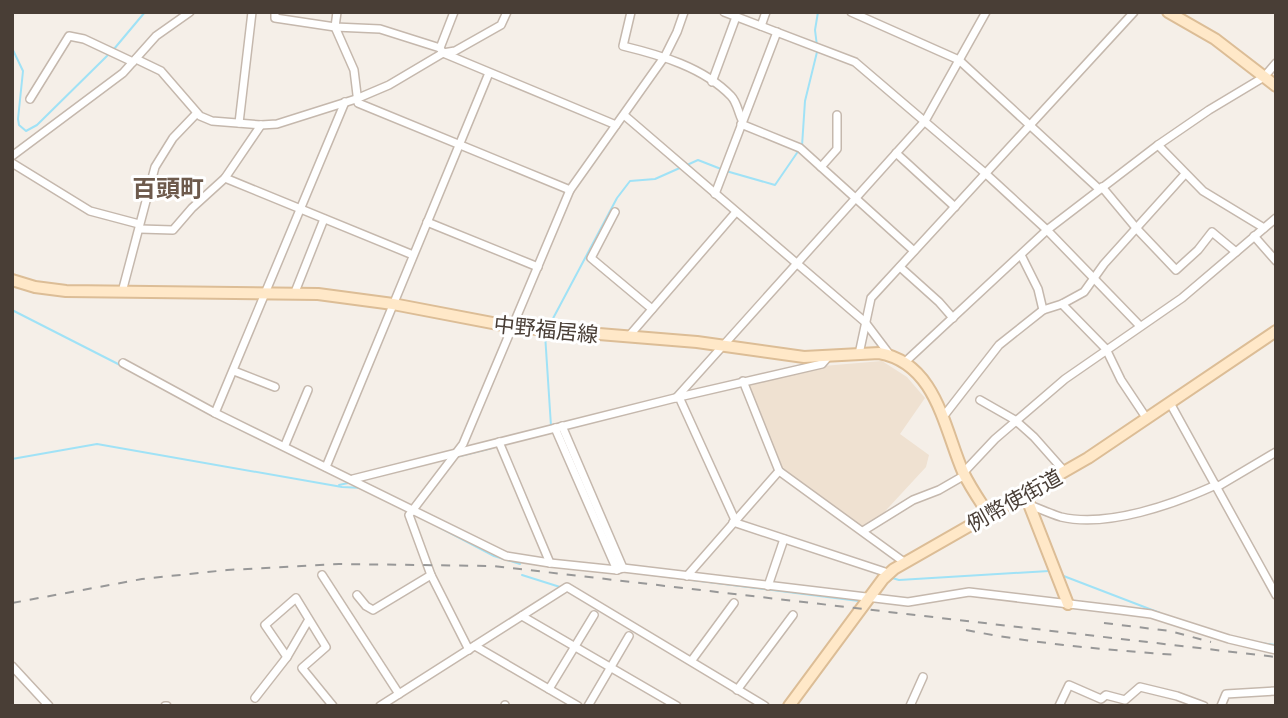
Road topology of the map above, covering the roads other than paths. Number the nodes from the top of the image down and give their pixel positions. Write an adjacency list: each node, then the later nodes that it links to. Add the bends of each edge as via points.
1 (190, 12): 23 (street, via 156,36)
2 (252, 12): 38 (street)
3 (275, 12): 19 (street, via 275,18)
4 (337, 12): 19 (street)
5 (454, 12): 21 (street)
6 (507, 12): 21 (street, via 501,25 455,51)
7 (631, 12): 22 (street, via 623,46)
8 (684, 12): 22 (street)
9 (724, 12): 16 (street)
10 (766, 12): 18 (street)
11 (851, 12): 17 (street)
12 (878, 12): 17 (street)
13 (986, 12): 24 (street)
14 (1134, 12): 41 (street)
15 (1168, 12): 27 (main road, via 1215,38)
16 (736, 17): 18 (street); 28 (street)
17 (873, 21): 24 (street)
18 (761, 26): 20 (street)
19 (334, 27): 21 (street, via 380,29); 31 (street, via 354,70)
20 (777, 32): 36 (street, via 855,62); 37 (street)
21 (442, 51): 26 (street); 31 (street, via 389,85)
22 (665, 56): 28 (street); 35 (street)
23 (135, 60): 30 (street, via 69,36); 33 (street, via 161,71); 45 (street)
24 (959, 60): 36 (street); 41 (street)
25 (1276, 63): 27 (street)
26 (489, 72): 40 (street); 42 (street)
27 (1264, 77): 29 (main road); 43 (street)
28 (712, 82): 37 (street, via 732,97)
29 (1276, 86)
30 (30, 99)
31 (356, 99): 32 (street); 42 (street)
32 (345, 103): 39 (street); 56 (street)
33 (196, 114): 38 (street, via 212,121); 62 (street, via 173,138 155,167)
34 (837, 115): 47 (street, via 837,149)
35 (624, 116): 40 (street); 53 (street)
36 (925, 121): 44 (street); 48 (street)
37 (742, 122): 47 (street, via 800,148); 53 (street)
38 (240, 123): 39 (street)
39 (261, 125): 50 (street)
40 (616, 125): 52 (street)
41 (1029, 125): 48 (street); 51 (street)
42 (459, 144): 52 (street); 61 (street)
43 (1158, 145): 49 (street); 51 (street)
44 (896, 153): 54 (street); 55 (street)
45 (12, 156)
46 (12, 163): 62 (street, via 90,211)
47 (821, 167): 54 (street)
48 (985, 173): 55 (street); 65 (street)
49 (1185, 174): 63 (street, via 1217,201); 64 (street)
50 (225, 178): 56 (street); 62 (street, via 173,230)
51 (1100, 188): 64 (street); 65 (street)
52 (570, 190): 73 (street)
53 (715, 194): 58 (street)
54 (855, 198): 67 (street); 72 (street)
55 (955, 207): 67 (street)
56 (301, 209): 60 (street); 78 (street)
57 (615, 212): 82 (street, via 591,258)
58 (736, 212): 72 (street); 82 (street)
59 (1276, 218): 63 (street)
60 (324, 219): 69 (street); 79 (street)
61 (427, 222): 69 (street); 73 (street)
62 (140, 227): 77 (street)
63 (1264, 228): 66 (street)
64 (1137, 229): 68 (street, via 1176,270 1212,232); 75 (street)
65 (1046, 230): 70 (street); 75 (street)
66 (1254, 236): 68 (street); 71 (street)
67 (914, 251): 74 (street)
68 (1236, 252): 86 (street)
69 (414, 255): 80 (street)
70 (1021, 255): 83 (street); 84 (street)
71 (1276, 261)
72 (796, 263): 85 (street); 90 (street)
73 (538, 267): 87 (street)
74 (900, 267): 84 (street); 85 (street, via 871,298)
75 (1092, 279): 81 (street, via 1084,292); 86 (street)
76 (12, 280): 77 (main road, 中野福居線, via 66,291)
77 (122, 292): 78 (main road, 中野福居線)
78 (267, 292): 79 (main road, 中野福居線); 97 (street)
79 (295, 292): 80 (main road, 中野福居線)
80 (393, 304): 87 (main road, 中野福居線); 113 (street)
81 (1062, 304): 83 (street); 91 (street)
82 (652, 309): 89 (street)
83 (1043, 310): 105 (street, via 999,345)
84 (953, 318): 96 (street)
85 (865, 322): 92 (street); 93 (street)
86 (1140, 326): 91 (street)
87 (513, 327): 89 (main road, 中野福居線); 112 (street)
88 (1276, 331): 103 (main road, 例幣使街道)
89 (629, 337): 90 (main road, 中野福居線)
90 (722, 345): 94 (main road, 中野福居線); 101 (street)
91 (1107, 349): 106 (street); 107 (street)
92 (859, 354): 93 (main road, 中野福居線); 94 (main road, 中野福居線)
93 (890, 355): 96 (main road, 中野福居線)
94 (828, 357): 98 (street, via 822,364)
95 (123, 363): 104 (street)
96 (904, 363): 105 (main road, 中野福居線, via 929,386)
97 (234, 371): 99 (street); 104 (street)
98 (743, 381): 101 (street); 114 (street)
99 (275, 387)
100 (308, 390): 110 (street)
101 (677, 397): 108 (street); 122 (street)
102 (980, 400): 107 (street)
103 (1170, 403): 106 (main road, 例幣使街道); 118 (street)
104 (215, 412): 110 (street)
105 (943, 417): 116 (main road, 中野福居線)
106 (1146, 419): 115 (main road, 例幣使街道)
107 (1015, 420): 115 (street); 116 (street)
108 (559, 427): 109 (street); 127 (street)
109 (499, 442): 112 (street); 126 (street)
110 (285, 445): 113 (street)
111 (1276, 452): 118 (street)
112 (457, 453): 117 (street); 120 (street)
113 (326, 467): 117 (street)
114 (779, 471): 122 (street); 123 (street)
115 (1065, 472): 119 (main road, 例幣使街道)
116 (964, 474): 121 (main road, 中野福居線); 123 (street)
117 (353, 479): 120 (street)
118 (1217, 486): 119 (street, via 1116,517 1070,519); 134 (street)
119 (1028, 500): 121 (main road, 例幣使街道); 137 (main road)
120 (412, 509): 126 (street, via 496,552); 130 (street, via 409,515)
121 (989, 515): 125 (main road, 例幣使街道)
122 (734, 521): 124 (street); 131 (street)
123 (863, 531): 125 (street)
124 (783, 539): 128 (street); 132 (street)
125 (904, 562): 128 (main road, 例幣使街道)
126 (550, 563): 127 (street)
127 (620, 569): 131 (street)
128 (888, 573): 135 (main road, 例幣使街道)
129 (322, 575): 154 (street)
130 (431, 575): 133 (street, via 373,610); 144 (street)
131 (687, 576): 132 (street)
132 (768, 586): 135 (street)
133 (357, 595)
134 (1276, 595)
135 (870, 597): 137 (street, via 908,602 969,592); 164 (main road, 例幣使街道)
136 (734, 603): 147 (street)
137 (1068, 604): 145 (street, via 1152,614)
138 (594, 615): 143 (street)
139 (793, 615): 152 (street)
140 (522, 616): 143 (street); 144 (street); 147 (street, via 567,587)
141 (308, 621): 146 (street); 146 (street, via 296,598 265,625); 158 (street, via 326,647 302,668)
142 (629, 636): 149 (street)
143 (575, 646): 149 (street); 151 (street)
144 (472, 648): 151 (street); 154 (street)
145 (1276, 650)
146 (287, 657): 155 (street)
147 (692, 660): 152 (street)
148 (12, 666): 157 (street)
149 (611, 666): 161 (street); 162 (street)
150 (923, 677): 156 (street)
151 (549, 689): 160 (street)
152 (737, 690): 163 (street)
153 (1276, 691): 167 (street, via 1226,694)
154 (398, 694): 159 (street)
155 (256, 703)
156 (912, 705)
157 (49, 706)
158 (333, 706)
159 (380, 706)
160 (578, 706)
161 (588, 706)
162 (677, 706)
163 (765, 706)
164 (789, 706)
165 (1059, 706): 166 (street, via 1069,685 1101,699 1106,695 1125,700 1140,687)
166 (1203, 706)
167 (1221, 706)

